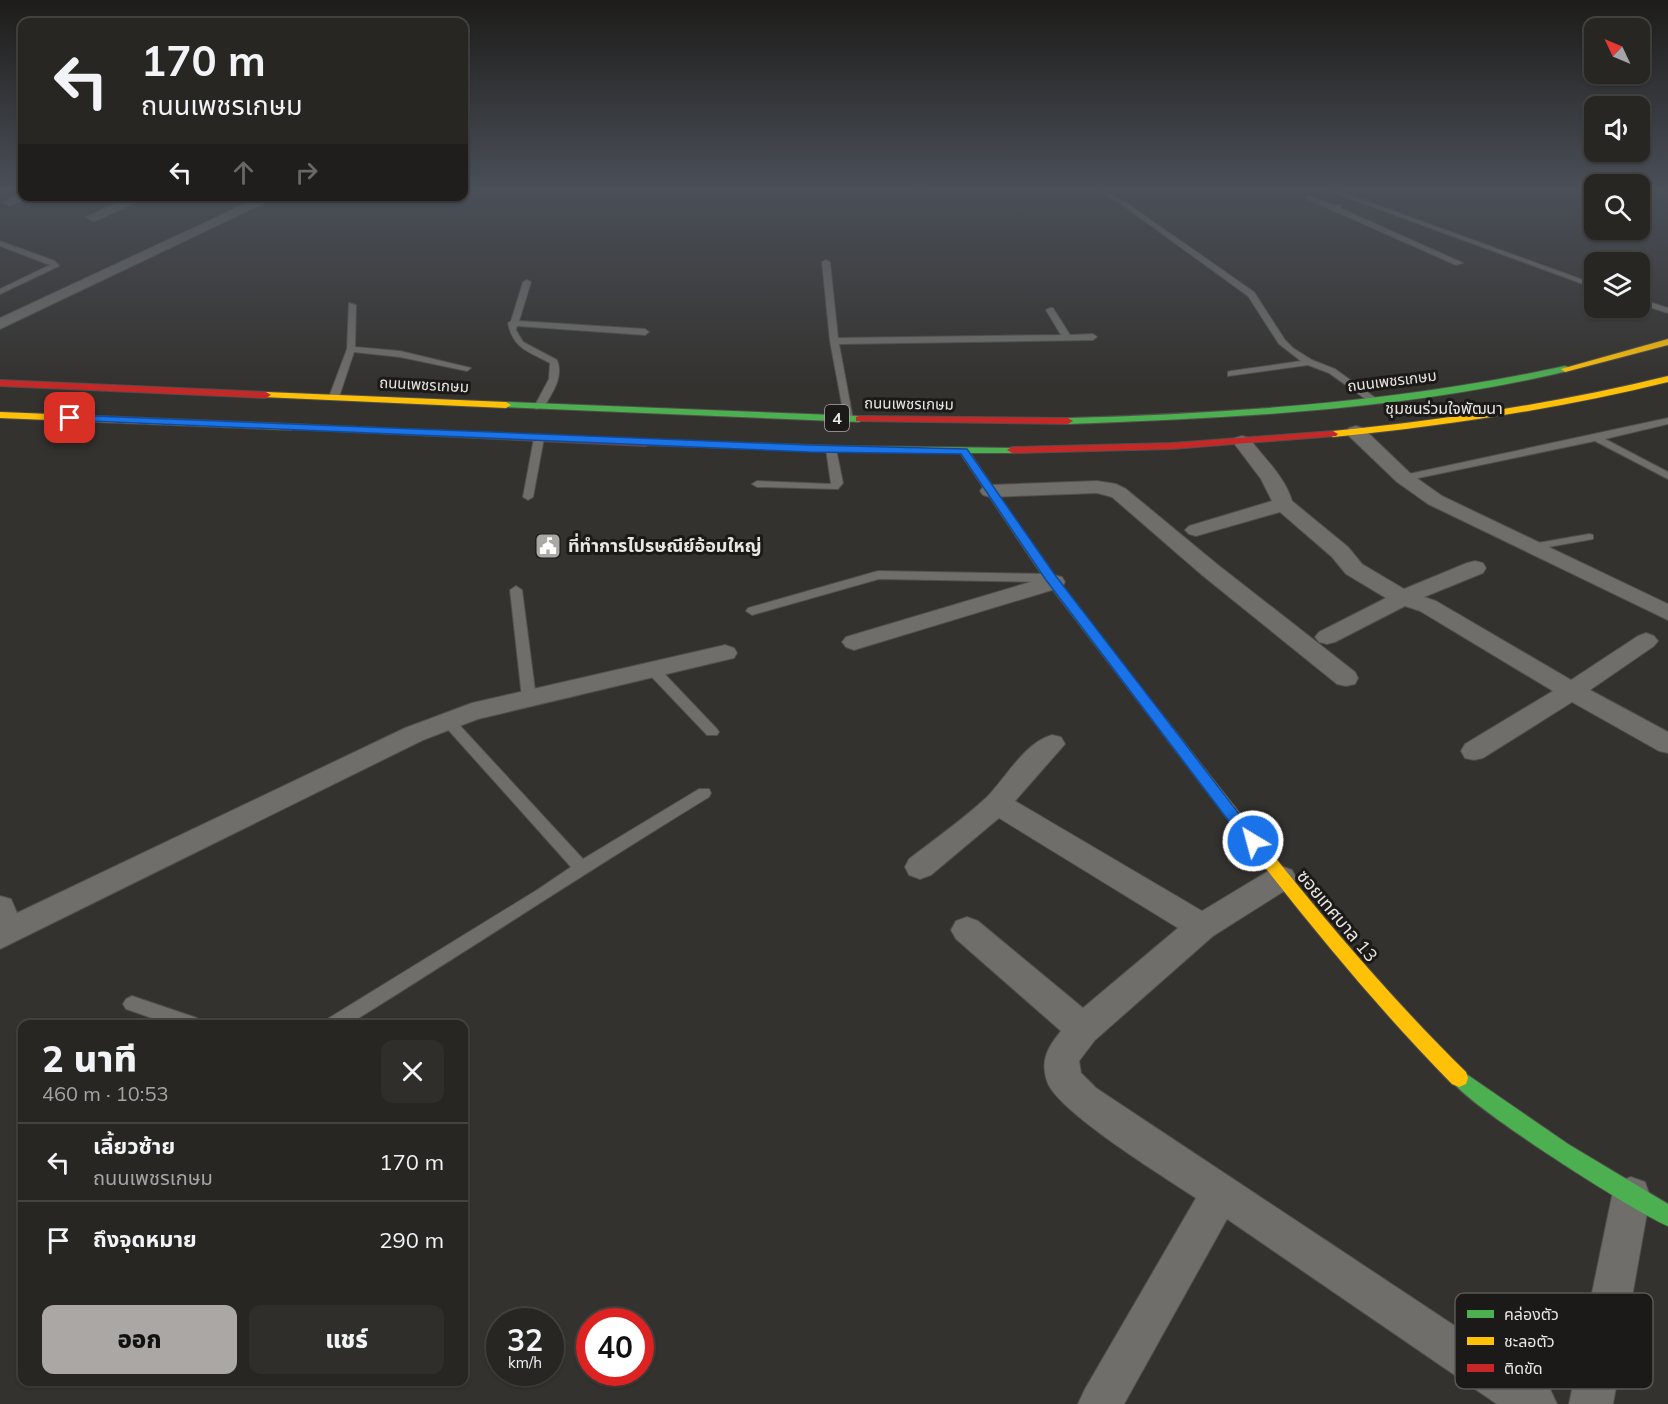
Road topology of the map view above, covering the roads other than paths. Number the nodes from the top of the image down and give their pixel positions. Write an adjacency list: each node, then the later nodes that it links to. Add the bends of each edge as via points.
1 (27, 254): 10 (lane, via 55,267)
2 (150, 254): 16 (street)
3 (1194, 254): 23 (lane, via 1251,294 1282,342)
4 (1437, 254): 7 (lane)
5 (1504, 254): 9 (lane)
6 (826, 262): 20 (lane)
7 (1459, 263)
8 (527, 282): 15 (lane)
9 (1584, 282)
10 (0, 291)
11 (352, 305): 22 (lane)
12 (1650, 305): 14 (lane)
13 (1050, 310): 18 (lane)
14 (1668, 311)
15 (512, 323): 17 (lane); 30 (lane, via 520,344 554,362 557,368)
16 (0, 324)
17 (645, 332)
18 (1067, 336): 19 (lane); 20 (lane)
19 (1093, 337)
20 (834, 341): 32 (lane)
21 (1668, 342): 29 (main road, ถนนเพชรเกษม / 4, via 1499,383)
22 (351, 350): 24 (lane, via 400,354); 28 (lane)
23 (1309, 362): 25 (lane); 29 (lane, via 1332,370)
24 (467, 368)
25 (1232, 374)
26 (1668, 379): 34 (main road, 4, via 1490,415)
27 (0, 382): 28 (main road, ถนนเพชรเกษม / 4)
28 (334, 397): 30 (main road, ถนนเพชรเกษม / 4)
29 (1374, 401): 32 (main road, ถนนเพชรเกษม / 4, via 1146,418)
30 (539, 407): 32 (main road, ถนนเพชรเกษม / 4)
31 (0, 415): 35 (main road, 4)
32 (848, 419)
33 (1668, 421): 36 (lane)
34 (1356, 432): 37 (main road, 4); 41 (street)
35 (539, 438): 38 (main road, 4); 44 (lane)
36 (1596, 438): 40 (lane); 41 (lane)
37 (1242, 442): 39 (main road, 4); 45 (street, via 1279,491)
38 (831, 449): 39 (main road, 4); 42 (lane, via 838,483 834,487)
39 (964, 451): 43 (main road, ซอยเทศบาล 13)
40 (1668, 476)
41 (1404, 478): 48 (street, via 1435,500)
42 (757, 484)
43 (990, 490): 50 (main road, ซอยเทศบาล 13); 60 (street, via 1097,487 1119,493)
44 (528, 496)
45 (1282, 504): 46 (street); 52 (street, via 1340,552 1354,569)
46 (1197, 530)
47 (1589, 537): 48 (lane)
48 (1532, 548): 54 (street)
49 (1475, 568): 52 (street)
50 (1052, 580): 53 (lane, via 878,575); 57 (street); 72 (main road, ซอยเทศบาล 13)
51 (516, 590): 62 (lane)
52 (1416, 599): 55 (street); 61 (street)
53 (752, 611)
54 (1668, 613)
55 (1327, 636)
56 (1646, 641): 61 (street)
57 (854, 642)
58 (725, 653): 59 (street)
59 (651, 669): 62 (street); 64 (lane)
60 (1346, 678)
61 (1572, 691): 66 (street); 67 (street)
62 (529, 698): 63 (street)
63 (448, 721): 71 (lane); 73 (street)
64 (712, 732)
65 (1052, 744): 69 (street)
66 (1668, 744)
67 (1474, 751)
68 (704, 793): 71 (lane)
69 (996, 804): 70 (street); 74 (street)
70 (920, 867)
71 (581, 868): 78 (lane)
72 (1281, 878): 74 (street); 81 (main road, ซอยเทศบาล 13, via 1406,1025 1457,1077 1504,1114)
73 (3, 925)
74 (1202, 927): 79 (street)
75 (967, 930): 79 (street)
76 (132, 1004): 77 (lane)
77 (179, 1020)
78 (341, 1020)
79 (1083, 1029): 80 (street, via 1061,1057 1064,1081 1083,1100)
80 (1220, 1193): 84 (street); 87 (street)
81 (1631, 1196): 82 (main road, ซอยเทศบาล 13); 83 (street)
82 (1668, 1216)
83 (1613, 1293)
84 (1455, 1350)
85 (1513, 1389): 88 (street)
86 (1595, 1389): 89 (street)
87 (1100, 1404)
88 (1535, 1404)
89 (1592, 1404)

